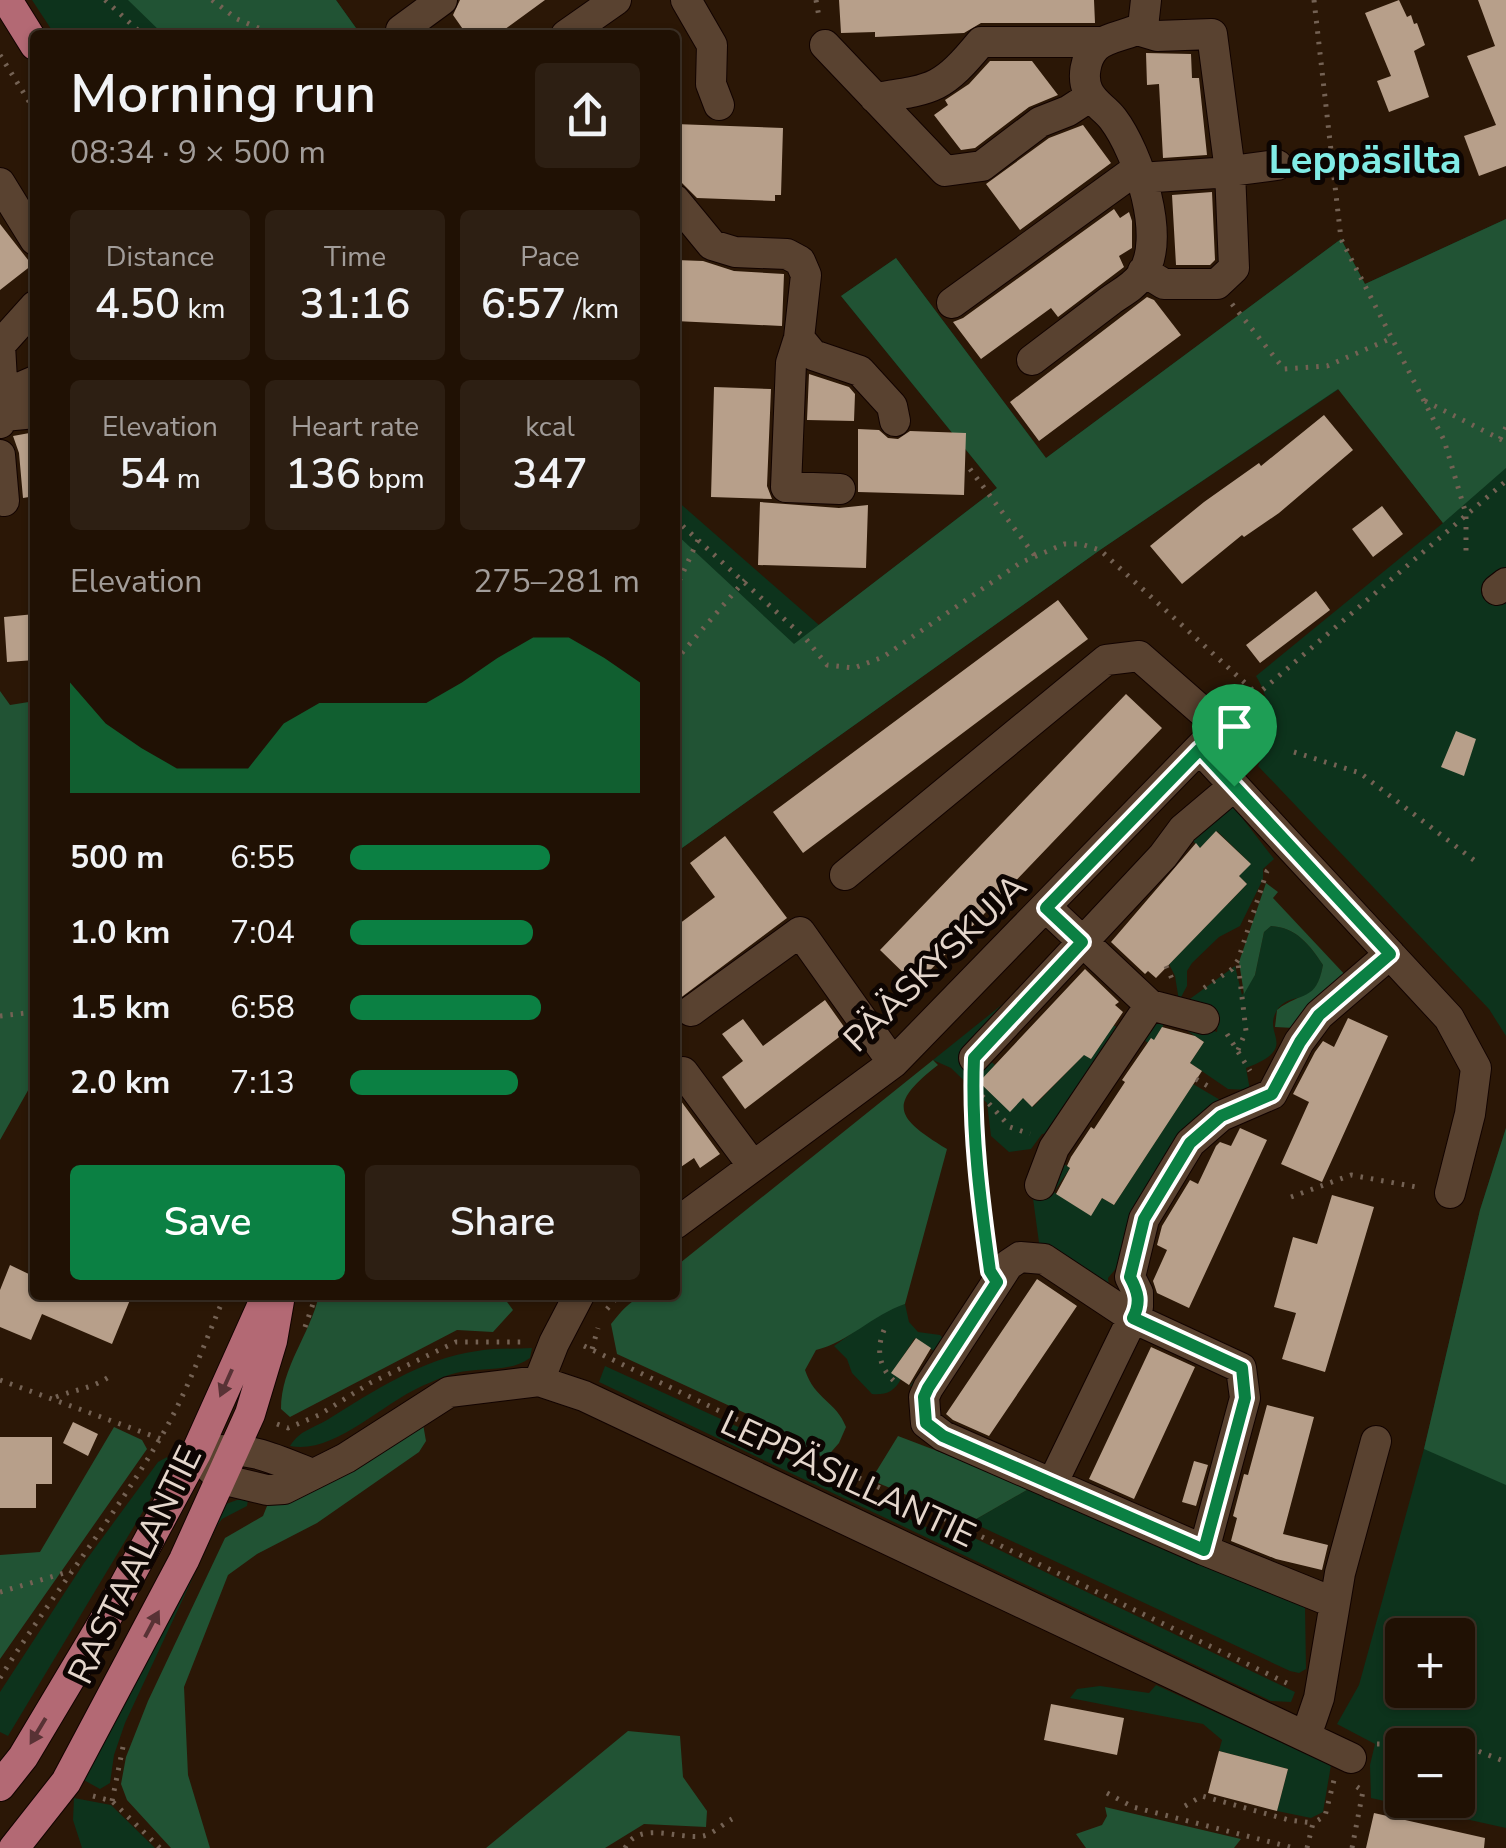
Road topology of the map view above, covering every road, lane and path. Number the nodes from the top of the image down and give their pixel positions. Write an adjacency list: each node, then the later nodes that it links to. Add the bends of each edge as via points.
1 (7, 0): 16 (main road)
2 (105, 0): 10 (path)
3 (212, 0): 9 (path)
4 (442, 0): 13 (street)
5 (616, 0): 14 (street)
6 (686, 0): 23 (street, via 712,44)
7 (1146, 0): 15 (street, via 1143,27)
8 (1314, 0): 35 (path, via 1341,239)
9 (252, 27): 11 (path); 12 (path)
10 (138, 30)
11 (251, 30)
12 (261, 30)
13 (401, 30)
14 (573, 30)
15 (1136, 30): 17 (street); 25 (street, via 1212,34)
16 (30, 37)
17 (1102, 42): 20 (street, via 1086,65); 21 (street, via 981,42 937,85)
18 (825, 44): 21 (street)
19 (0, 55): 22 (path)
20 (1091, 96): 21 (street, via 1040,122 982,166 944,172); 26 (street, via 1112,117)
21 (875, 98)
22 (30, 104)
23 (718, 104)
24 (1277, 165): 25 (street)
25 (1230, 172): 26 (street); 31 (street, via 1234,268)
26 (1138, 174): 30 (street, via 1154,230); 32 (street)
27 (0, 184): 29 (street)
28 (680, 206): 34 (street, via 712,245 787,254 800,262 806,275)
29 (30, 232)
30 (1143, 271): 31 (street, via 1164,284); 36 (street)
31 (1217, 284): 35 (path, via 1284,369 1327,366)
32 (952, 303)
33 (30, 312): 39 (street, via 0,345)
34 (798, 338): 41 (street, via 813,355 860,370 892,406); 47 (street, via 786,487)
35 (1392, 338): 38 (path)
36 (1032, 360)
37 (30, 385): 39 (street)
38 (1425, 400): 43 (path); 49 (path)
39 (2, 408): 40 (street)
40 (30, 412)
41 (896, 421)
42 (1506, 426): 43 (path)
43 (1503, 440)
44 (0, 455): 48 (street)
45 (970, 469): 53 (path)
46 (1506, 480): 49 (path)
47 (840, 488)
48 (4, 501)
49 (1466, 514): 52 (path); 57 (path)
50 (680, 524): 51 (path)
51 (698, 540): 54 (path); 55 (path)
52 (1466, 552)
53 (1035, 556): 55 (path, via 883,657 854,668 827,665); 57 (path, via 1064,544 1100,550)
54 (680, 579)
55 (745, 580): 56 (path)
56 (680, 655)
57 (1257, 694): 58 (path)
58 (1210, 738): 60 (street); 63 (street, via 1140,656 1106,660); 64 (street, PÄÄSKYSKUJA)
59 (1294, 752): 62 (path, via 1360,773)
60 (1234, 786): 61 (street); 65 (street, via 1183,829)
61 (1291, 848): 66 (street); 67 (path, via 1267,870)
62 (1479, 864)
63 (846, 874)
64 (1046, 908): 65 (street); 73 (street, PÄÄSKYSKUJA)
65 (1082, 942): 69 (street); 76 (street)
66 (1390, 954): 80 (street, via 1449,1018 1476,1068); 88 (street, via 1319,1015 1272,1094 1221,1116 1190,1143 1144,1219 1130,1277 1138,1293)
67 (1238, 960): 69 (path); 72 (path, via 1246,1031)
68 (691, 1011): 73 (street, via 800,932)
69 (1176, 1012): 72 (path, via 1229,1035); 77 (street)
70 (30, 1013): 71 (path)
71 (0, 1016)
72 (1238, 1050): 74 (path)
73 (893, 1063): 78 (street, PÄÄSKYSKUJA)
74 (1250, 1068)
75 (683, 1072): 78 (street)
76 (973, 1072): 77 (path, via 1010,1127); 83 (path, via 979,1191)
77 (1054, 1148): 79 (street)
78 (753, 1166): 82 (street, PÄÄSKYSKUJA)
79 (1040, 1185)
80 (1450, 1192): 81 (path, via 1351,1176)
81 (1291, 1197)
82 (680, 1220)
83 (997, 1282): 88 (street, via 1020,1256 1044,1258); 101 (street, via 928,1388 924,1418 943,1436)
84 (223, 1300): 95 (path)
85 (265, 1300): 98 (main road, RASTAALANTIE, one-way to 98)
86 (279, 1300): 97 (main road, RASTAALANTIE, via 257,1394)
87 (576, 1300): 92 (street)
88 (1133, 1318): 101 (street); 102 (street, via 1242,1368 1245,1398)
89 (884, 1330): 93 (path, via 879,1357)
90 (113, 1374): 94 (path, via 94,1388)
91 (0, 1380): 94 (path)
92 (539, 1381): 99 (street, LEPPÄSILLANTIE, via 449,1392); 107 (street, LEPPÄSILLANTIE, via 584,1396)
93 (894, 1382)
94 (54, 1398): 95 (path)
95 (160, 1438): 98 (path); 103 (path)
96 (1376, 1441): 105 (street)
97 (234, 1448): 98 (street); 99 (street); 100 (main road, RASTAALANTIE)
98 (196, 1453): 100 (street); 111 (main road, RASTAALANTIE, one-way to 111, via 115,1603)
99 (312, 1474): 100 (street, LEPPÄSILLANTIE, via 267,1490)
100 (221, 1479): 116 (main road, RASTAALANTIE, one-way to 100, via 66,1782 155,1619)
101 (1052, 1484): 102 (street)
102 (1204, 1550): 105 (street)
103 (74, 1570): 104 (path); 106 (path)
104 (0, 1592)
105 (1335, 1603): 107 (street)
106 (0, 1678)
107 (1306, 1736): 110 (street, LEPPÄSILLANTIE)
108 (1475, 1751): 109 (path)
109 (1506, 1762)
110 (1347, 1764): 115 (path, via 1325,1816); 120 (path, via 1364,1792)
111 (0, 1786)
112 (1107, 1793): 118 (path, via 1133,1807)
113 (1185, 1806): 115 (path, via 1202,1796)
114 (732, 1818): 117 (path, via 706,1836 644,1833)
115 (1313, 1823): 119 (path)
116 (18, 1839)
117 (624, 1848)
118 (1294, 1848)
119 (1307, 1848)
120 (1352, 1848)

